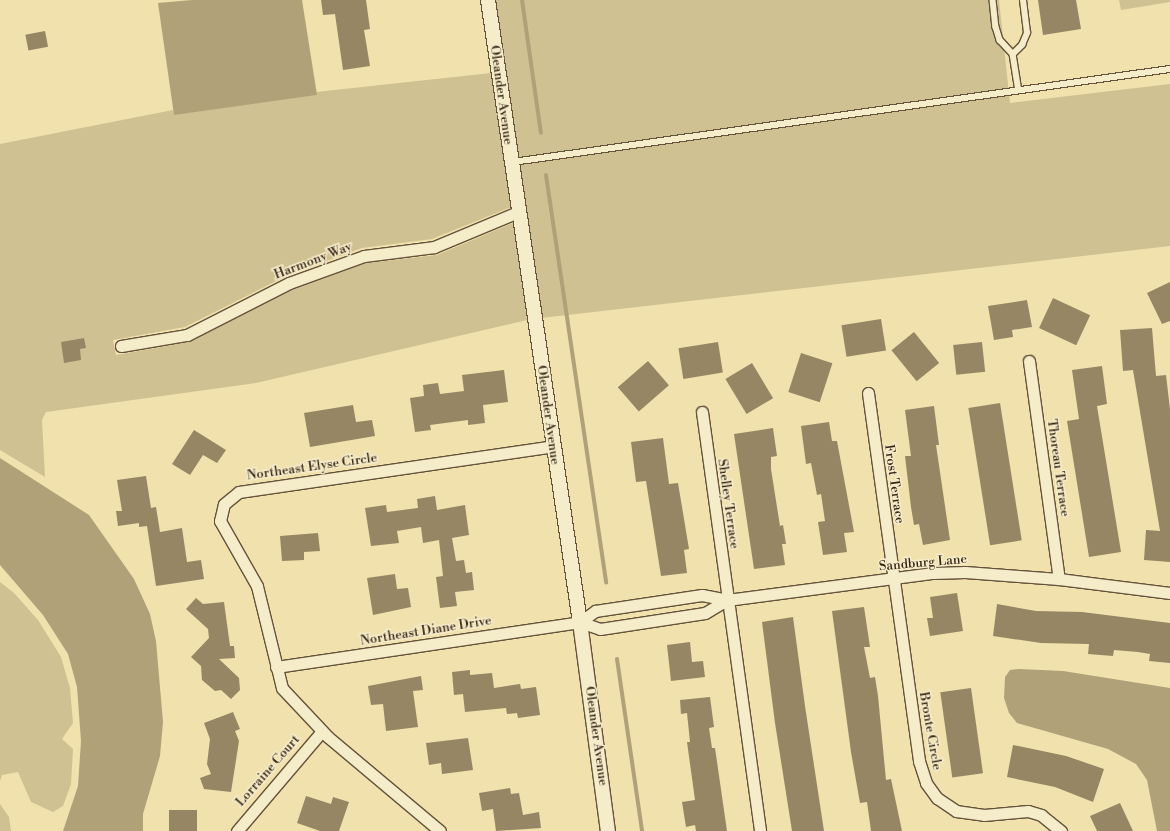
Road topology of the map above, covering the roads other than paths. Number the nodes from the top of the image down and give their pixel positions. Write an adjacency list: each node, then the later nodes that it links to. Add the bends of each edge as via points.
1 (488, 0): 7 (street, Oleander Avenue)
2 (993, 0): 4 (lane, via 1000,40)
3 (1023, 0): 4 (lane, via 1027,33 1022,45)
4 (1013, 54): 6 (lane)
5 (1170, 69): 6 (lane)
6 (1019, 90): 7 (lane)
7 (511, 162): 8 (street, Oleander Avenue)
8 (518, 212): 9 (street, Harmony Way, via 434,247 364,256 289,283 187,335); 13 (street, Oleander Avenue)
9 (121, 346)
10 (1029, 361): 15 (street, Thoreau Terrace)
11 (868, 393): 14 (street, Frost Terrace)
12 (702, 412): 17 (street, Shelley Terrace)
13 (553, 446): 18 (street, Oleander Avenue); 19 (street, Northeast Elyse Circle, via 239,492 224,504 220,521 257,586)
14 (893, 579): 15 (street, Sandburg Lane, via 965,572); 17 (street, Sandburg Lane); 25 (street, Bronte Circle, via 919,761 930,790 956,811 984,815 1028,811 1041,815)
15 (1059, 579): 16 (street, Sandburg Lane)
16 (1170, 593)
17 (727, 600): 18 (street, Sandburg Lane, via 702,595 687,597 595,611); 18 (street, Sandburg Lane, via 705,613 600,629); 24 (street)
18 (580, 622): 19 (street, Northeast Diane Drive); 23 (street, Oleander Avenue)
19 (276, 667): 20 (street, Northeast Elyse Circle, via 282,688)
20 (322, 731): 21 (street, Lorraine Court); 22 (street, Northeast Elyse Circle)
21 (237, 831)
22 (440, 831)
23 (608, 831)
24 (760, 831)
25 (1061, 831)

